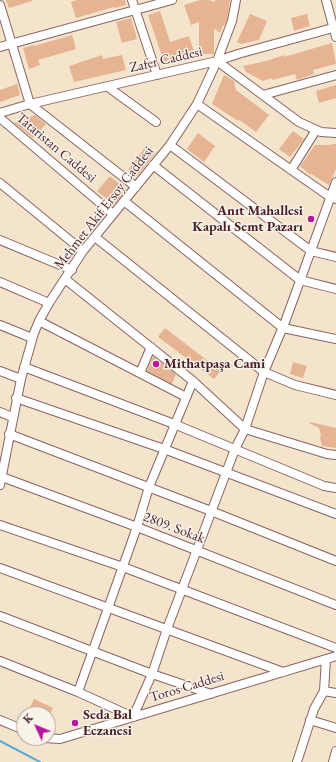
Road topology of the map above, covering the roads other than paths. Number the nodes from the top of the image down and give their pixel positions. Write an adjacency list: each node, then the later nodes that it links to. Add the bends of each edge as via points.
1 (132, 0): 6 (street)
2 (172, 0): 6 (street)
3 (236, 0): 11 (street, Mehmet Akif Ersoy Caddesi, via 232,21)
4 (326, 0): 7 (street)
5 (0, 5): 9 (street)
6 (136, 10): 9 (street); 12 (street)
7 (335, 27): 8 (street); 11 (street, Zafer Caddesi)
8 (336, 37)
9 (12, 44): 10 (street); 16 (street)
10 (0, 47)
11 (217, 61): 12 (street, Zafer Caddesi); 15 (street); 17 (street, Mehmet Akif Ersoy Caddesi)
12 (157, 75): 14 (street, Zafer Caddesi)
13 (336, 75): 15 (street)
14 (108, 87): 16 (street, Zafer Caddesi); 20 (street)
15 (263, 95): 21 (street, via 299,122)
16 (30, 104): 18 (street, Zafer Caddesi); 28 (street)
17 (197, 104): 23 (street, Mehmet Akif Ersoy Caddesi); 25 (street)
18 (0, 113)
19 (0, 118): 31 (street, Tataristan Caddesi)
20 (156, 122)
21 (316, 130): 22 (street); 25 (street)
22 (336, 133)
23 (170, 145): 24 (street, Mehmet Akif Ersoy Caddesi); 35 (street)
24 (153, 165): 28 (street, Mehmet Akif Ersoy Caddesi); 39 (street)
25 (291, 170): 29 (street)
26 (336, 182): 29 (street)
27 (0, 183): 34 (street)
28 (136, 187): 30 (street, Mehmet Akif Ersoy Caddesi)
29 (333, 198): 35 (street)
30 (124, 201): 31 (street, Mehmet Akif Ersoy Caddesi); 45 (street)
31 (113, 214): 32 (street, Mehmet Akif Ersoy Caddesi)
32 (95, 236): 34 (street, Mehmet Akif Ersoy Caddesi); 51 (street)
33 (0, 240): 37 (street)
34 (83, 251): 37 (street, Mehmet Akif Ersoy Caddesi)
35 (311, 251): 36 (street); 39 (street)
36 (336, 257)
37 (72, 270): 38 (street, Mehmet Akif Ersoy Caddesi)
38 (65, 279): 42 (street, Mehmet Akif Ersoy Caddesi); 48 (street)
39 (300, 280): 41 (street); 45 (street)
40 (0, 282): 42 (street)
41 (336, 289)
42 (49, 303): 43 (street, Mehmet Akif Ersoy Caddesi)
43 (39, 321): 46 (street, Mehmet Akif Ersoy Caddesi); 52 (street)
44 (0, 325): 46 (street)
45 (282, 328): 47 (street); 51 (street)
46 (32, 338): 49 (street, Mehmet Akif Ersoy Caddesi)
47 (336, 339)
48 (151, 347): 52 (street); 54 (street)
49 (24, 367): 53 (street, Mehmet Akif Ersoy Caddesi); 60 (street)
50 (0, 371): 53 (street)
51 (264, 372): 55 (street); 61 (street)
52 (140, 373): 56 (street)
53 (20, 379): 57 (street, Mehmet Akif Ersoy Caddesi)
54 (193, 381): 56 (street); 61 (street)
55 (336, 395)
56 (186, 396): 60 (street)
57 (16, 398): 59 (street, Mehmet Akif Ersoy Caddesi); 63 (street)
58 (0, 412): 59 (street)
59 (12, 417): 62 (street, Mehmet Akif Ersoy Caddesi)
60 (174, 424): 63 (street); 64 (street)
61 (245, 429): 64 (street); 66 (street)
62 (9, 434): 65 (street, Mehmet Akif Ersoy Caddesi); 69 (street)
63 (164, 449): 67 (street); 69 (street)
64 (235, 449): 67 (street); 70 (street, via 324,486)
65 (3, 455): 68 (street, Mehmet Akif Ersoy Caddesi)
66 (336, 455)
67 (226, 473): 71 (street); 72 (street)
68 (1, 481): 74 (street, 2809. Sokak)
69 (149, 487): 71 (street); 74 (street)
70 (336, 488)
71 (211, 511): 75 (street); 76 (street)
72 (336, 514)
73 (0, 525): 77 (street)
74 (137, 527): 75 (street, 2809. Sokak); 77 (street)
75 (196, 550): 79 (street); 80 (street, 2809. Sokak)
76 (336, 561)
77 (123, 567): 79 (street); 81 (street)
78 (0, 568): 81 (street)
79 (182, 590): 83 (street); 84 (street)
80 (336, 605)
81 (109, 608): 83 (street); 85 (street)
82 (0, 616): 85 (street)
83 (167, 629): 89 (street); 90 (street)
84 (336, 648)
85 (93, 651): 90 (street); 92 (street)
86 (336, 656): 87 (street, Toros Caddesi)
87 (326, 659): 89 (street, Toros Caddesi); 91 (street)
88 (0, 661): 92 (street)
89 (283, 672): 94 (street, Toros Caddesi)
90 (152, 674): 94 (street); 95 (street)
91 (324, 691): 93 (street); 97 (street)
92 (78, 692): 95 (street)
93 (336, 693)
94 (211, 694): 95 (street, Toros Caddesi)
95 (133, 717): 100 (street, Toros Caddesi)
96 (0, 720): 98 (street)
97 (310, 720): 99 (street); 102 (street)
98 (16, 727)
99 (336, 728)
100 (56, 739)
101 (336, 751): 103 (street)
102 (300, 761)
103 (333, 762)

